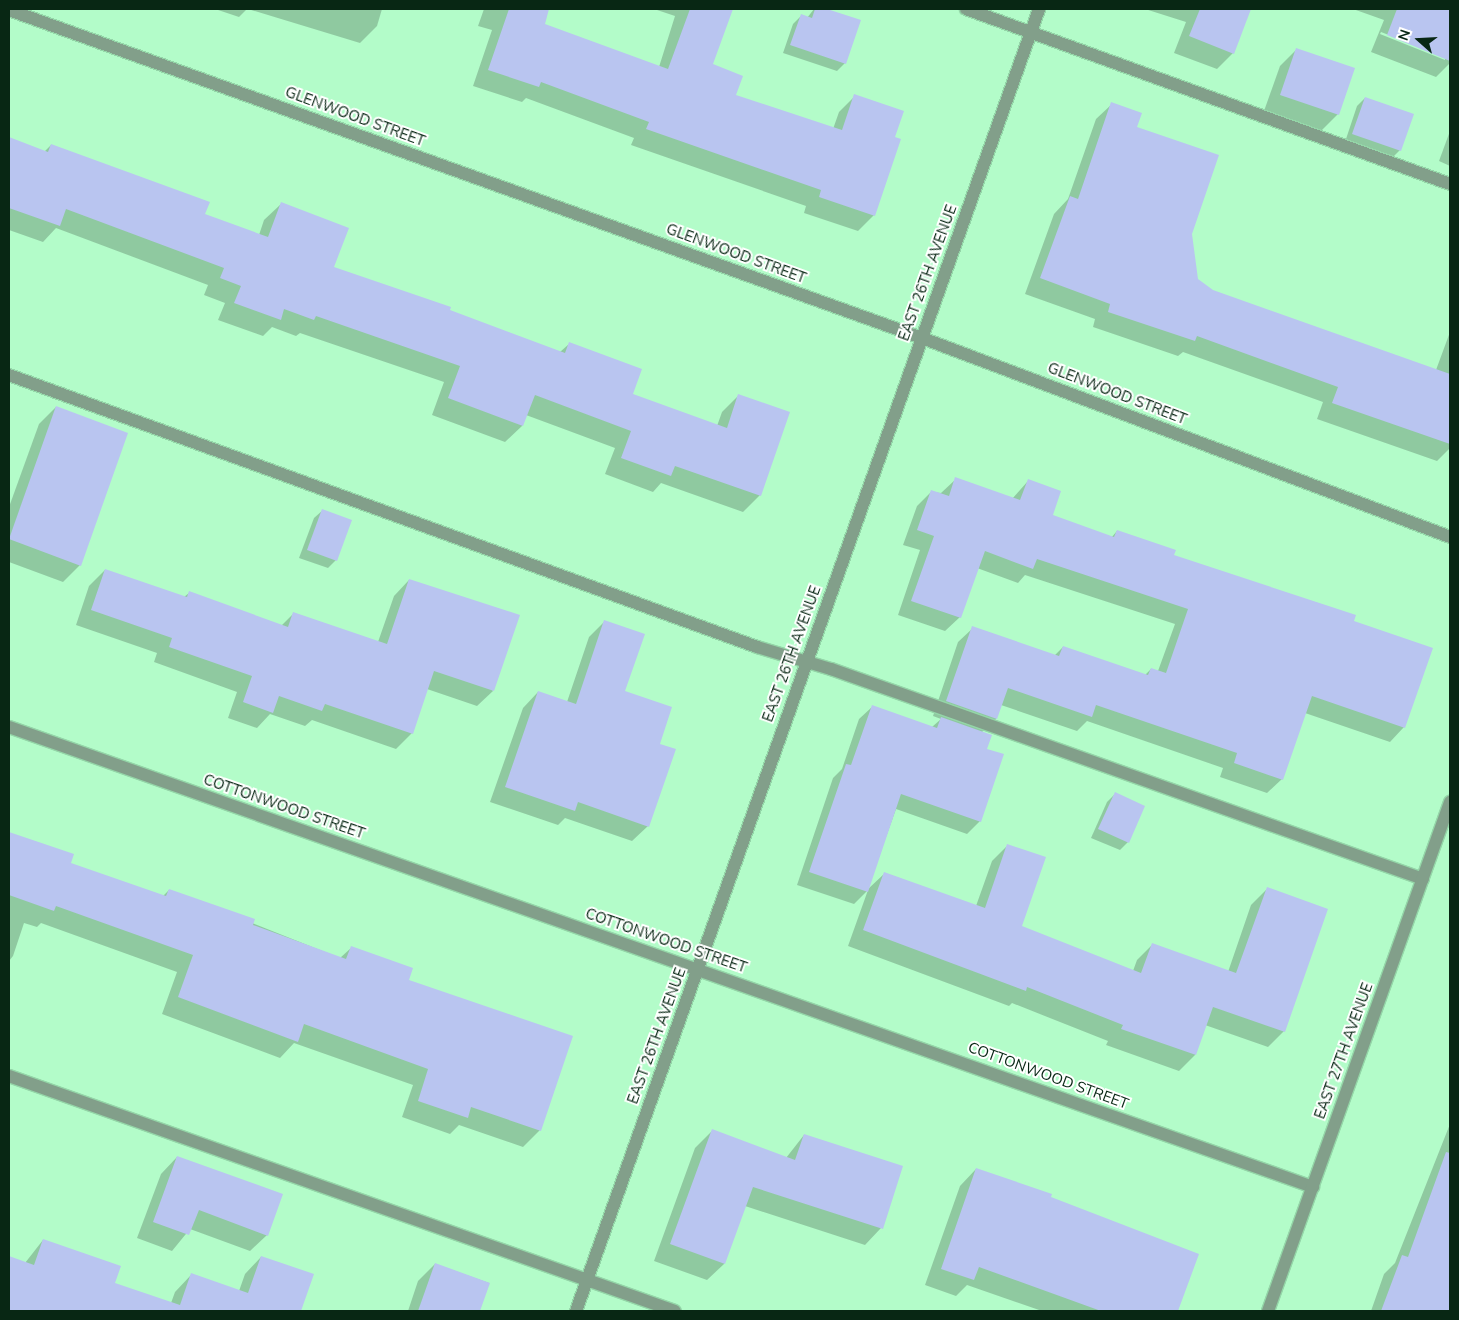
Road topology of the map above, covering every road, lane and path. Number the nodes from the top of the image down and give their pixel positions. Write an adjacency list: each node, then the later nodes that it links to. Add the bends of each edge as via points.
1 (966, 9): 4 (street)
2 (1040, 9): 4 (street, EAST 26TH AVENUE)
3 (9, 10): 6 (street, GLENWOOD STREET)
4 (1031, 32): 5 (street); 6 (street, EAST 26TH AVENUE)
5 (1450, 184)
6 (922, 338): 8 (street, GLENWOOD STREET); 9 (street, EAST 26TH AVENUE)
7 (9, 375): 9 (street)
8 (1450, 537)
9 (806, 662): 12 (street); 13 (street, EAST 26TH AVENUE)
10 (9, 727): 13 (street, COTTONWOOD STREET)
11 (1450, 802): 12 (street, EAST 27TH AVENUE)
12 (1423, 879): 15 (street, EAST 27TH AVENUE)
13 (698, 969): 15 (street, COTTONWOOD STREET); 16 (street, EAST 26TH AVENUE)
14 (9, 1076): 16 (street)
15 (1312, 1187): 19 (street, EAST 27TH AVENUE)
16 (587, 1281): 17 (street, EAST 26TH AVENUE); 18 (street)
17 (576, 1311)
18 (675, 1311)
19 (1268, 1311)

